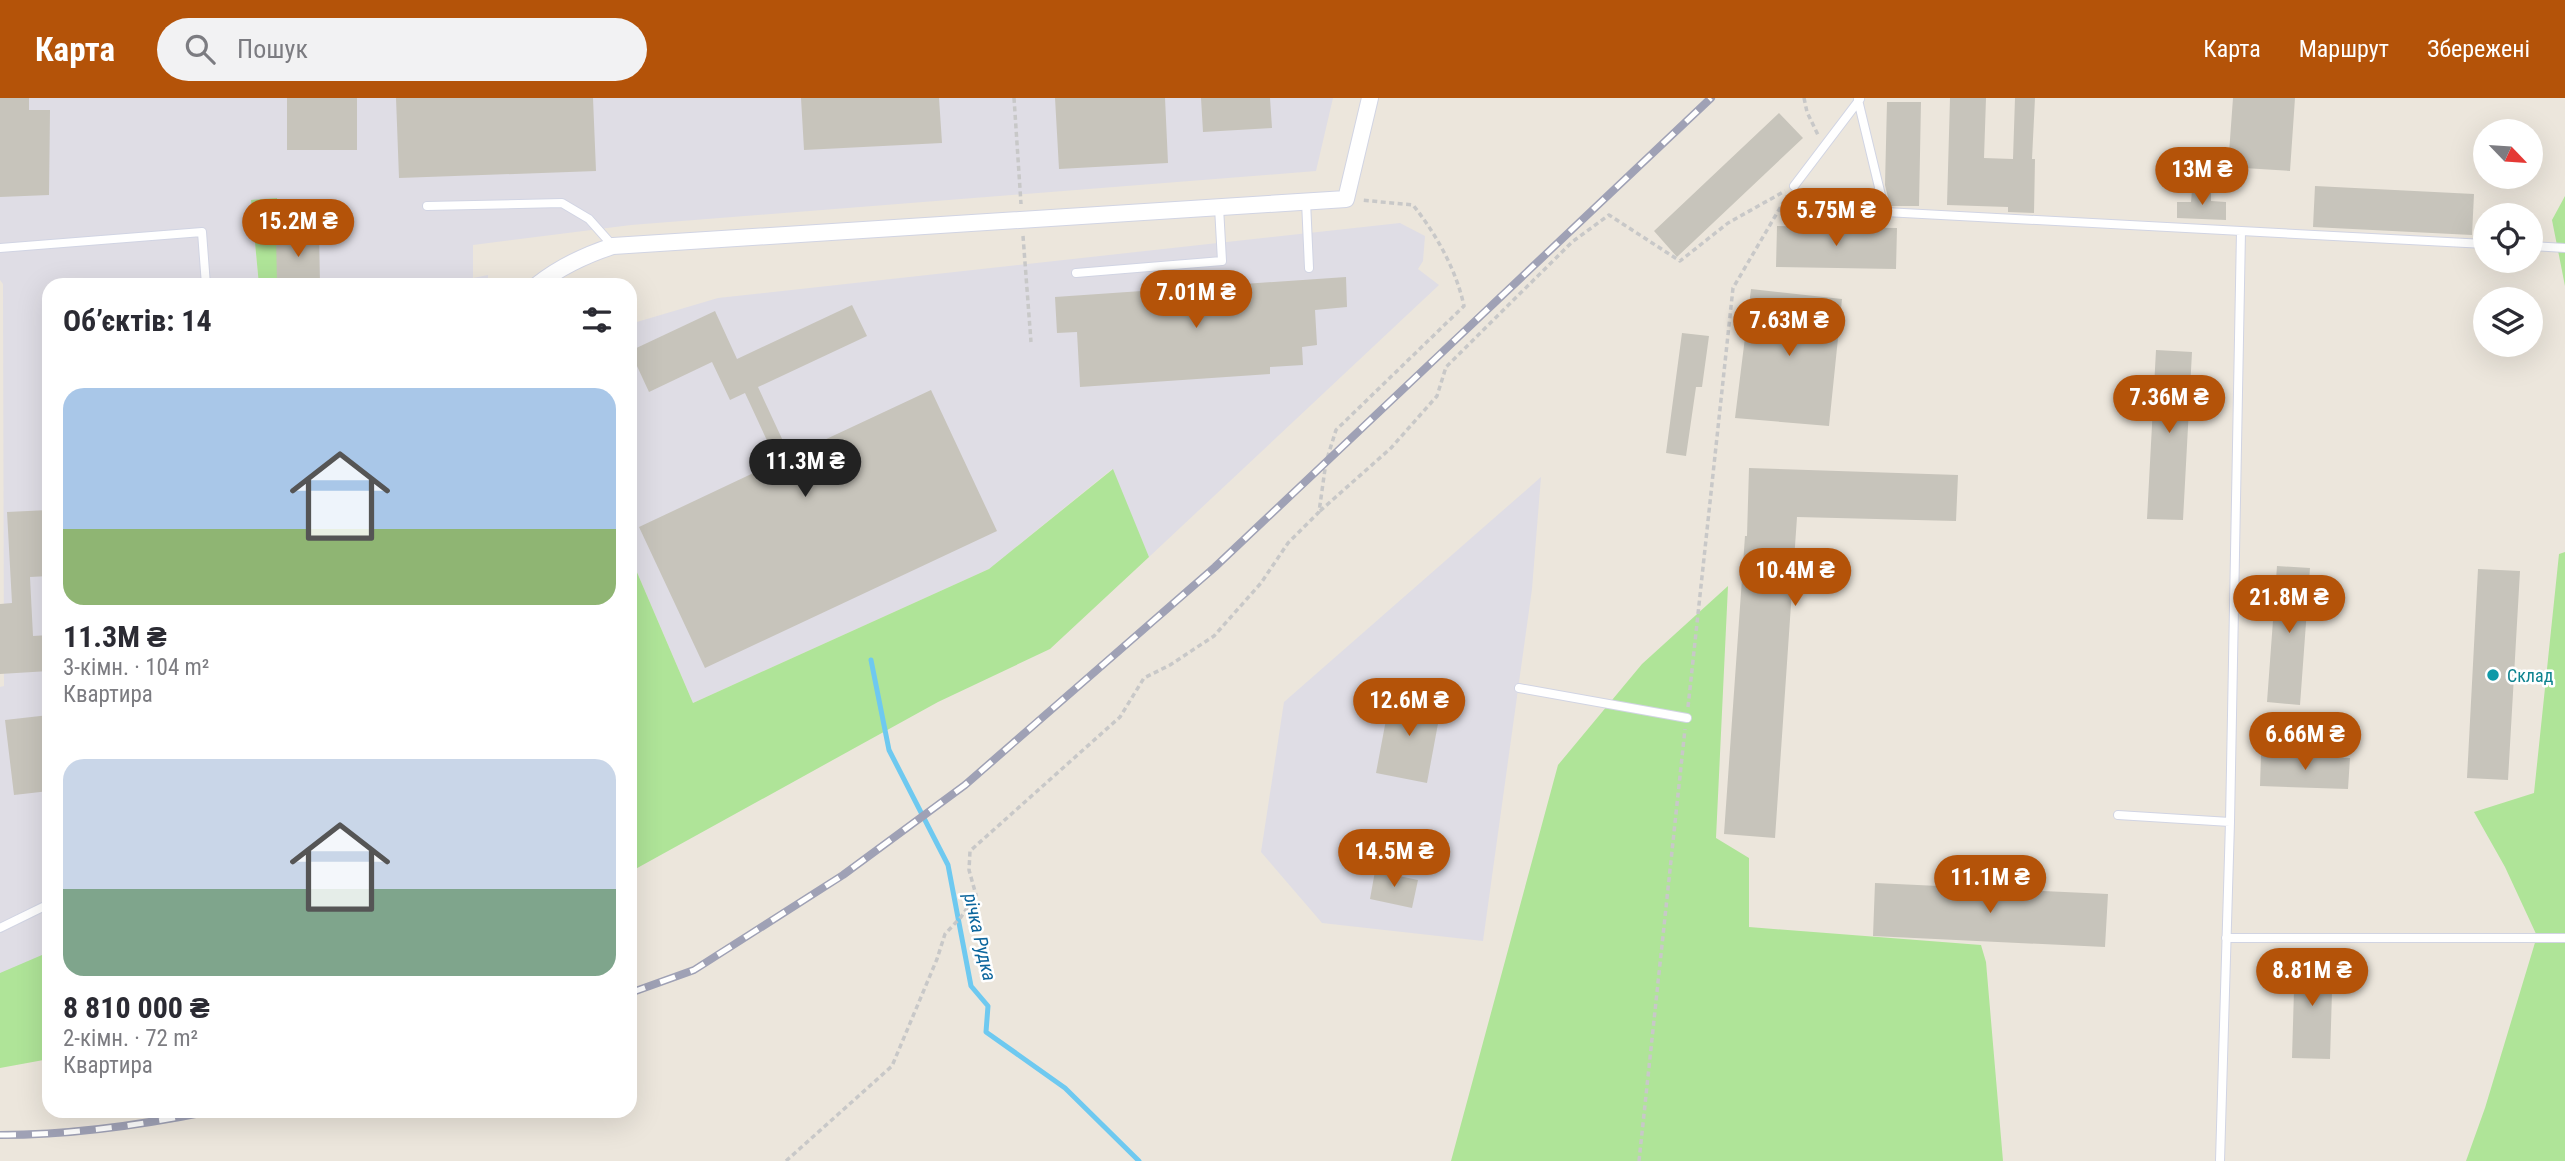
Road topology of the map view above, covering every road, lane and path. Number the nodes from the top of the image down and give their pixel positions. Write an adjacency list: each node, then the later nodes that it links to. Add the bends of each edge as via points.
1 (1370, 98): 6 (street)
2 (1804, 98): 4 (path)
3 (1859, 99): 4 (lane); 10 (lane)
4 (1823, 147): 5 (lane)
5 (1794, 186): 10 (path); 21 (path, via 1728,223 1680,261 1609,215 1572,242 1446,367 1437,396 1391,448); 23 (path, via 1734,288)
6 (1346, 199): 7 (street); 21 (path, via 1413,205 1459,282 1464,306 1336,430)
7 (1306, 201): 9 (street); 17 (lane)
8 (427, 206): 13 (lane, via 562,203 589,219)
9 (1219, 207): 13 (street); 18 (lane, via 1222,261)
10 (1885, 212): 11 (lane)
11 (2241, 231): 12 (lane); 25 (lane)
12 (2473, 243)
13 (613, 246): 20 (street, via 588,254)
14 (2543, 247): 16 (lane)
15 (0, 248): 19 (lane, via 202,232)
16 (2565, 248)
17 (1309, 268)
18 (1076, 273)
19 (205, 278)
20 (546, 278)
21 (1319, 512): 30 (path, via 1288,543 1261,583 1214,636 1144,678 1120,717 970,851 976,895 945,933 892,1066)
22 (1519, 688): 23 (lane)
23 (1687, 718): 31 (path)
24 (2118, 816): 25 (lane)
25 (2230, 822): 28 (lane)
26 (42, 907): 27 (lane)
27 (0, 928)
28 (2226, 937): 29 (lane); 32 (lane)
29 (2565, 938)
30 (786, 1161)
31 (1639, 1161)
32 (2220, 1161)

